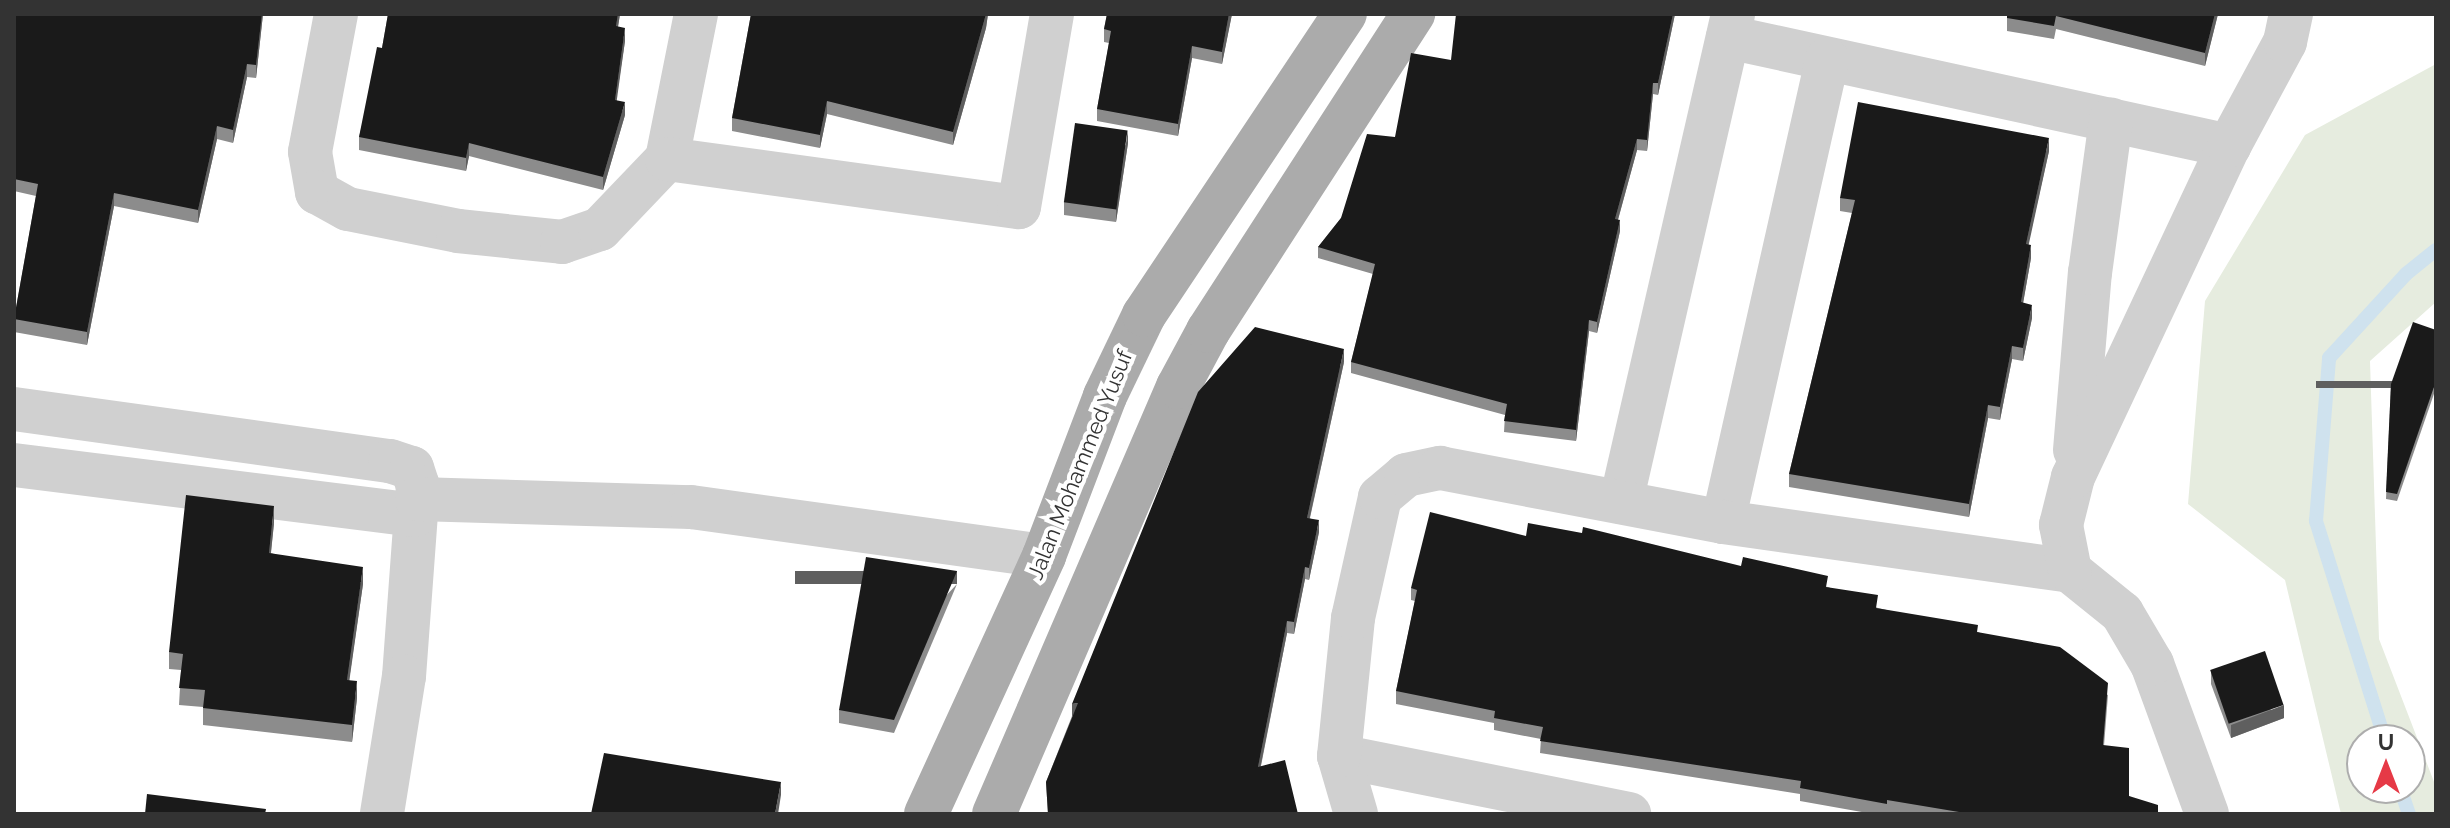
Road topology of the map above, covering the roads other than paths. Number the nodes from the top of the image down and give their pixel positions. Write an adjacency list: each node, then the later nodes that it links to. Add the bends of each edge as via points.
1 (336, 14): 11 (street, via 310,152 317,192 348,209 458,231 562,242 600,229)
2 (696, 14): 11 (street)
3 (1052, 14): 11 (street, via 1019,207)
4 (1345, 14): 18 (main road, Jalan Mohammed Yusuf, via 1144,315 1105,396)
5 (1413, 14): 24 (main road, via 1186,373)
6 (2291, 14): 10 (street, via 2285,42)
7 (1730, 25): 8 (street); 15 (street)
8 (1827, 60): 9 (street); 17 (street)
9 (2111, 119): 10 (street); 14 (street, via 2090,273)
10 (2229, 146): 14 (street)
11 (667, 159)
12 (14, 409): 16 (street, via 405,463 416,475)
13 (14, 465): 16 (street)
14 (2073, 477): 19 (street, via 2061,525)
15 (1621, 502): 17 (street); 20 (street, via 1440,468 1406,475 1380,497 1353,618)
16 (417, 507): 18 (street, via 691,507); 22 (street, via 404,676)
17 (1723, 522): 19 (street)
18 (1044, 556): 23 (main road, Jalan Mohammed Yusuf)
19 (2070, 571): 27 (street, via 2122,613 2152,664)
20 (1339, 756): 21 (street); 25 (street)
21 (1440, 795): 26 (street)
22 (382, 814)
23 (926, 814)
24 (994, 814)
25 (1356, 814)
26 (1629, 814)
27 (2207, 814)

